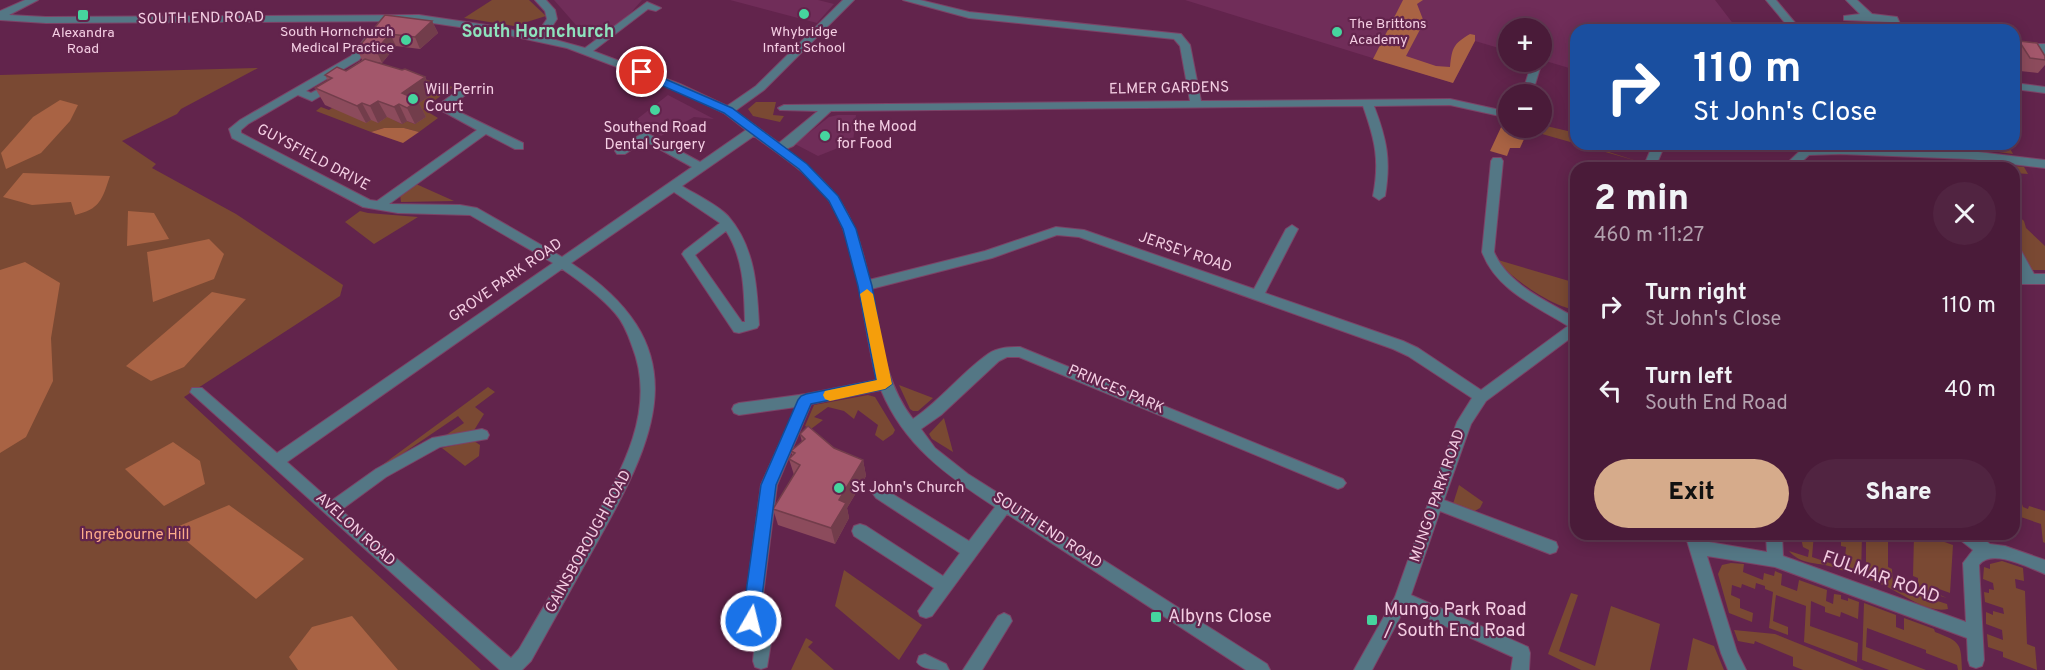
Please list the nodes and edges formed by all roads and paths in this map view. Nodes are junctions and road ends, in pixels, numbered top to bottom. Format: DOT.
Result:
graph roads {
  1 [pos="33,0"];
  2 [pos="540,0"];
  3 [pos="849,0"];
  4 [pos="908,0"];
  5 [pos="1771,0"];
  6 [pos="1851,0"];
  7 [pos="656,8"];
  8 [pos="0,16"];
  9 [pos="388,16"];
  10 [pos="1869,17"];
  11 [pos="1848,18"];
  12 [pos="1791,24"];
  13 [pos="1895,24"];
  14 [pos="539,38"];
  15 [pos="2045,47"];
  16 [pos="587,51"];
  17 [pos="2045,60"];
  18 [pos="347,76"];
  19 [pos="2020,87"];
  20 [pos="467,89"];
  21 [pos="2045,90"];
  22 [pos="298,91"];
  23 [pos="1368,103"];
  24 [pos="1196,104"];
  25 [pos="784,108"];
  26 [pos="828,108"];
  27 [pos="728,111"];
  28 [pos="1498,113"];
  29 [pos="484,130"];
  30 [pos="754,130"];
  31 [pos="519,146"];
  32 [pos="779,148"];
  33 [pos="1840,150"];
  34 [pos="1944,150"];
  35 [pos="621,151"];
  36 [pos="1497,161"];
  37 [pos="1795,162"];
  38 [pos="2045,164"];
  39 [pos="699,166"];
  40 [pos="672,185"];
  41 [pos="1379,196"];
  42 [pos="378,207"];
  43 [pos="727,224"];
  44 [pos="1292,229"];
  45 [pos="2020,256"];
  46 [pos="561,262"];
  47 [pos="2020,279"];
  48 [pos="2038,280"];
  49 [pos="865,286"];
  50 [pos="1257,295"];
  51 [pos="1570,321"];
  52 [pos="1570,330"];
  53 [pos="885,384"];
  54 [pos="197,392"];
  55 [pos="1481,397"];
  56 [pos="806,400"];
  57 [pos="739,410"];
  58 [pos="910,429"];
  59 [pos="482,435"];
  60 [pos="277,460"];
  61 [pos="1338,483"];
  62 [pos="881,494"];
  63 [pos="1436,503"];
  64 [pos="1006,504"];
  65 [pos="331,509"];
  66 [pos="860,531"];
  67 [pos="1695,540"];
  68 [pos="1774,540"];
  69 [pos="1972,540"];
  70 [pos="1551,547"];
  71 [pos="971,551"];
  72 [pos="1986,551"];
  73 [pos="1775,560"];
  74 [pos="2045,567"];
  75 [pos="945,586"];
  76 [pos="1402,599"];
  77 [pos="926,611"];
  78 [pos="1004,621"];
  79 [pos="1974,633"];
  80 [pos="1976,660"];
  81 [pos="761,661"];
  82 [pos="511,670"];
  83 [pos="972,670"];
  84 [pos="1261,670"];
  85 [pos="1363,670"];
  86 [pos="1520,670"];
  87 [pos="1737,670"];
  1 -- 8 [label="street"];
  2 -- 14 [label="street"];
  3 -- 27 [label="street"];
  4 -- 24 [label="street"];
  5 -- 12 [label="street"];
  6 -- 10 [label="street"];
  7 -- 16 [label="street"];
  8 -- 9 [label="street, SOUTH END ROAD"];
  9 -- 14 [label="street, SOUTH END ROAD"];
  9 -- 22 [label="street, GUYSFIELD DRIVE"];
  10 -- 11 [label="street"];
  10 -- 13 [label="street"];
  14 -- 16 [label="street, SOUTH END ROAD"];
  15 -- 17 [label="street"];
  16 -- 27 [label="street, SOUTH END ROAD"];
  18 -- 22 [label="street"];
  19 -- 21 [label="street"];
  20 -- 29 [label="street"];
  22 -- 42 [label="street, GUYSFIELD DRIVE"];
  23 -- 24 [label="street, ELMER GARDENS"];
  23 -- 28 [label="street, ELMER GARDENS"];
  23 -- 41 [label="street"];
  24 -- 26 [label="street, ELMER GARDENS"];
  25 -- 26 [label="street, ELMER GARDENS"];
  26 -- 32 [label="street"];
  27 -- 30 [label="street, SOUTH END ROAD"];
  29 -- 31 [label="street"];
  29 -- 42 [label="street"];
  30 -- 32 [label="street, SOUTH END ROAD"];
  30 -- 39 [label="street, GROVE PARK ROAD"];
  32 -- 49 [label="street, SOUTH END ROAD"];
  33 -- 37 [label="street"];
  34 -- 38 [label="street"];
  35 -- 39 [label="street"];
  36 -- 51 [label="street"];
  39 -- 40 [label="street, GROVE PARK ROAD"];
  40 -- 43 [label="street"];
  40 -- 46 [label="street, GROVE PARK ROAD"];
  42 -- 46 [label="street, GUYSFIELD DRIVE"];
  43 -- 43 [label="street"];
  44 -- 50 [label="street"];
  45 -- 48 [label="street"];
  46 -- 60 [label="street, GROVE PARK ROAD"];
  46 -- 82 [label="street, GAINSBOROUGH ROAD"];
  47 -- 48 [label="street"];
  49 -- 50 [label="street, JERSEY ROAD"];
  49 -- 53 [label="street, SOUTH END ROAD"];
  50 -- 55 [label="street, JERSEY ROAD"];
  52 -- 55 [label="street, MUNGO PARK ROAD"];
  53 -- 56 [label="street"];
  53 -- 58 [label="street, SOUTH END ROAD"];
  54 -- 60 [label="street, AVELON ROAD"];
  55 -- 63 [label="street, MUNGO PARK ROAD"];
  56 -- 57 [label="street"];
  56 -- 81 [label="street"];
  58 -- 61 [label="street, PRINCES PARK"];
  58 -- 64 [label="street, SOUTH END ROAD"];
  59 -- 65 [label="street"];
  60 -- 65 [label="street, AVELON ROAD"];
  62 -- 71 [label="street"];
  63 -- 70 [label="street"];
  63 -- 76 [label="street, MUNGO PARK ROAD"];
  64 -- 71 [label="street"];
  64 -- 84 [label="street, SOUTH END ROAD"];
  65 -- 82 [label="street, AVELON ROAD"];
  66 -- 75 [label="street"];
  67 -- 73 [label="street, FULMAR ROAD"];
  67 -- 87 [label="street"];
  68 -- 73 [label="street"];
  69 -- 72 [label="street"];
  71 -- 75 [label="street"];
  72 -- 74 [label="street"];
  72 -- 79 [label="street"];
  73 -- 79 [label="street, FULMAR ROAD"];
  75 -- 77 [label="street"];
  76 -- 85 [label="street, MUNGO PARK ROAD"];
  76 -- 86 [label="street"];
  78 -- 83 [label="street"];
  79 -- 80 [label="street"];
}
